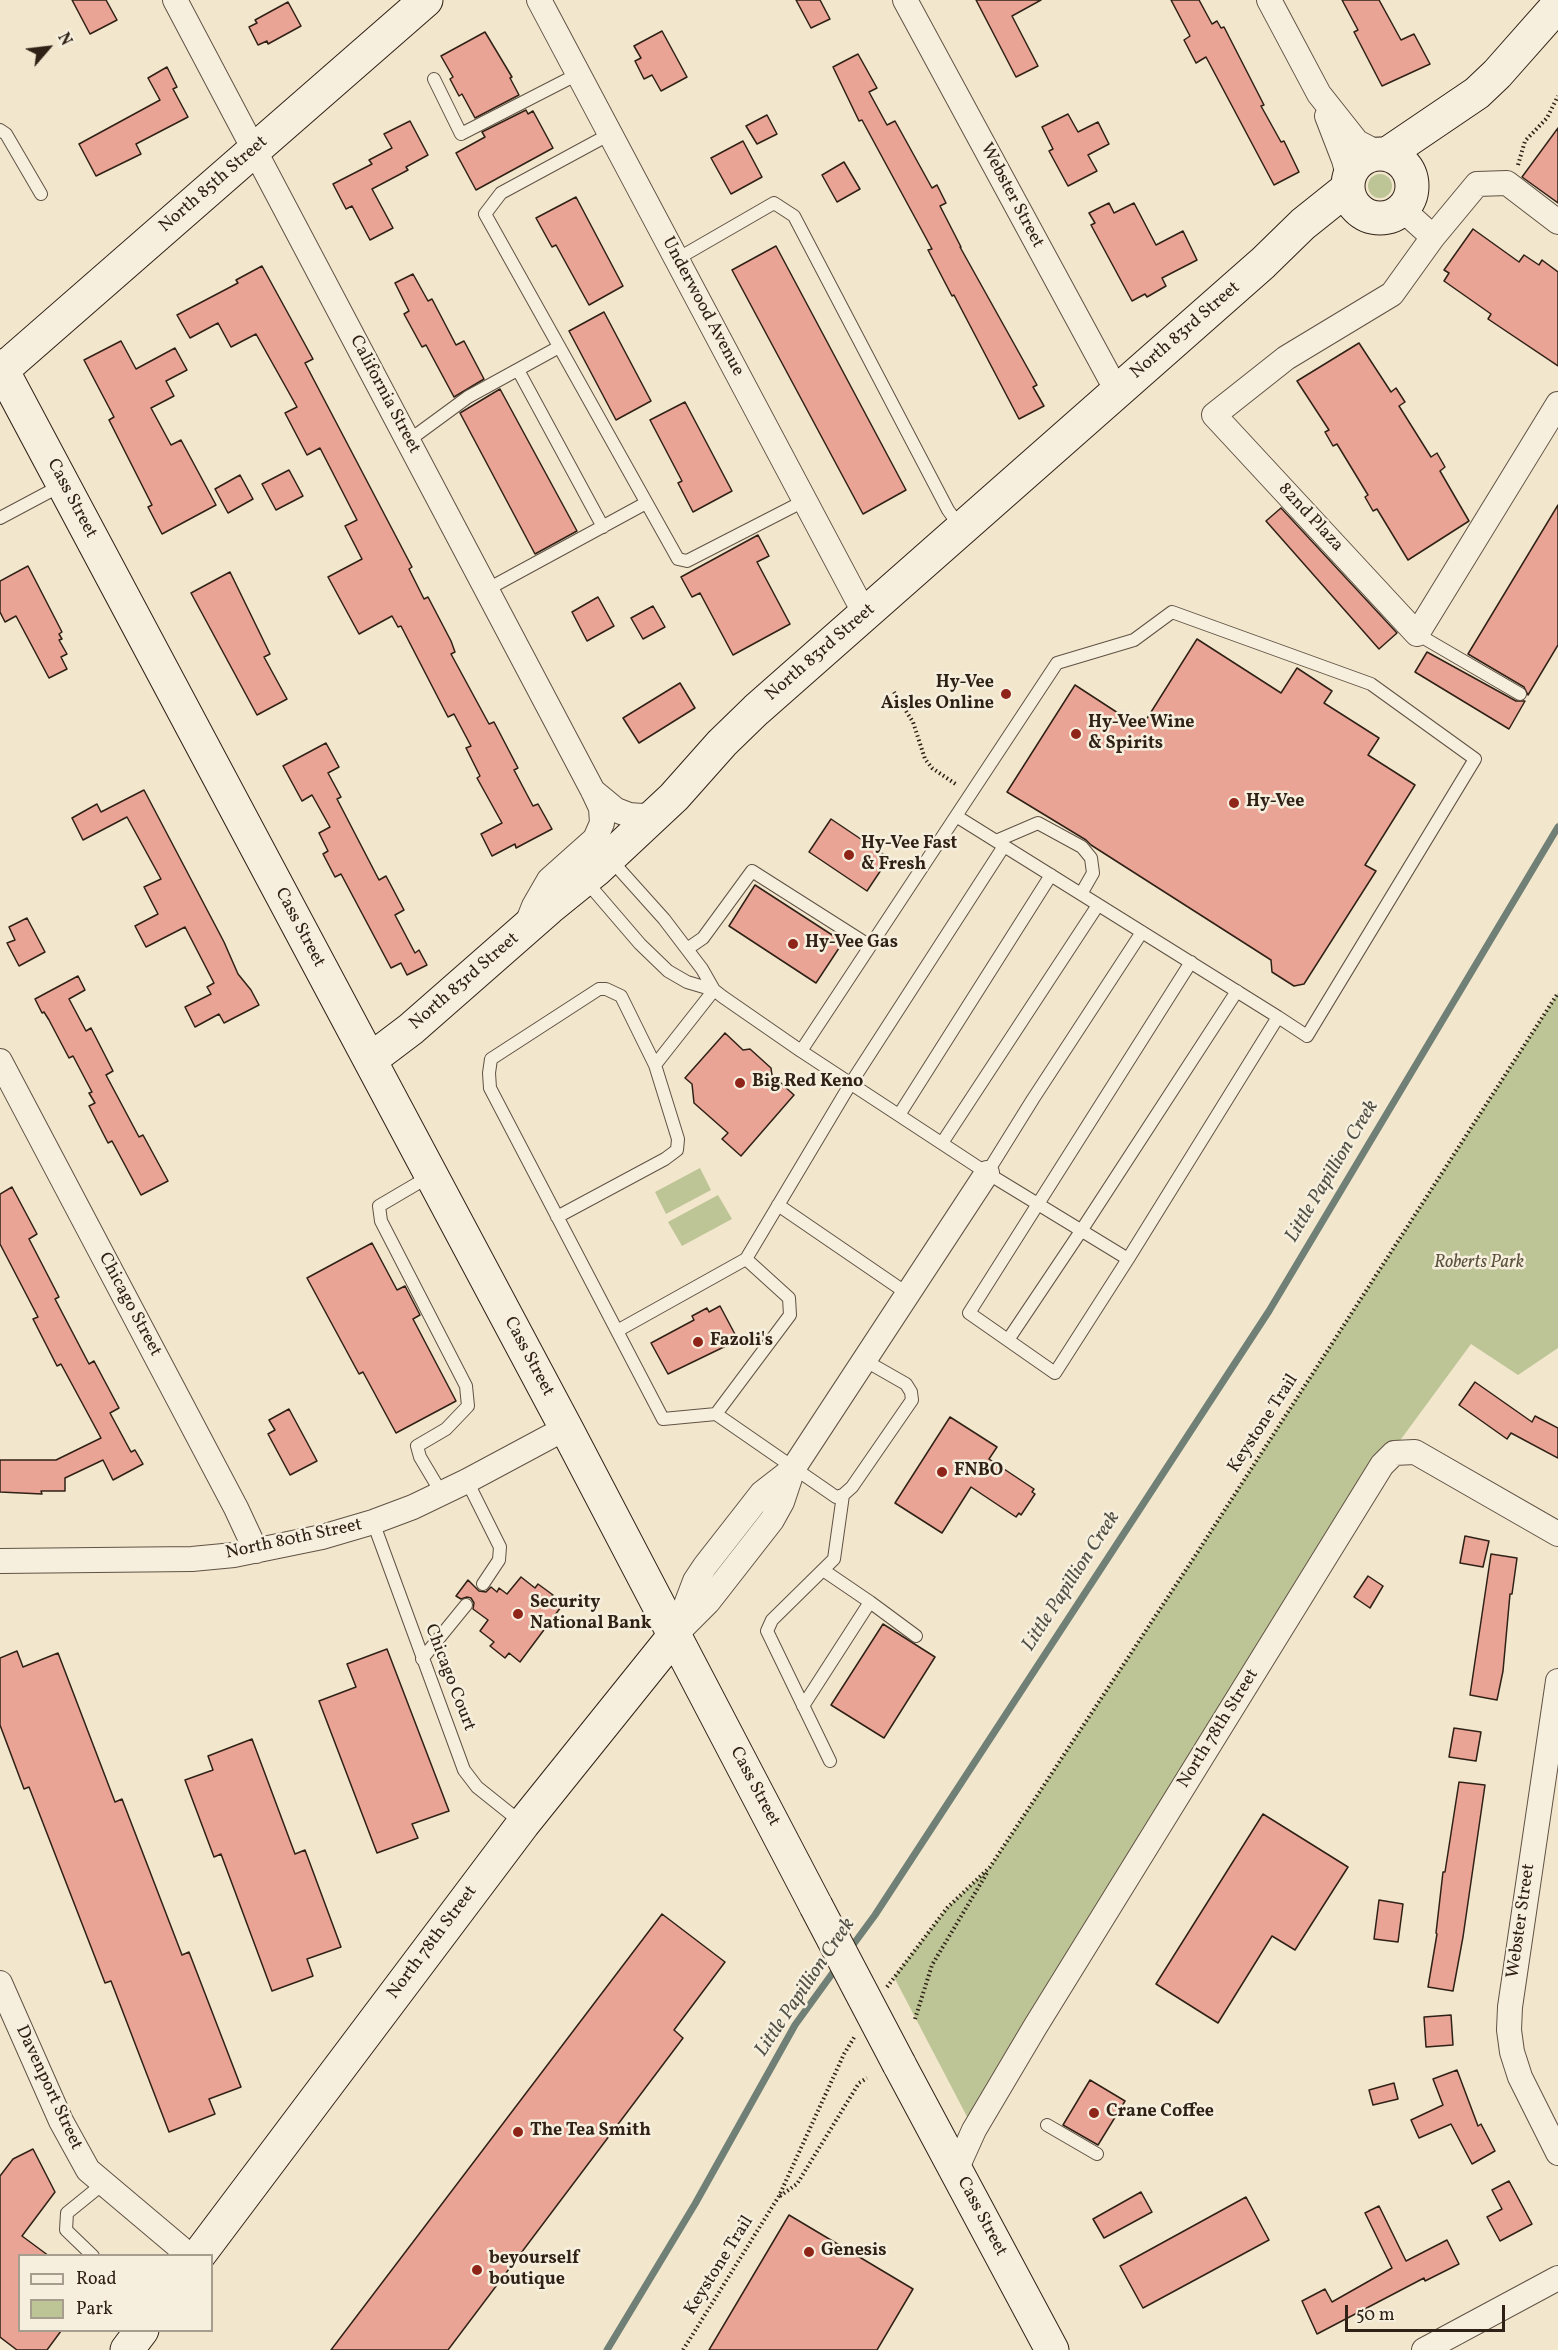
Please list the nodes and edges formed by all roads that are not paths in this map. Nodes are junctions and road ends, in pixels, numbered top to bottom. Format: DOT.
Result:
graph roads {
  1 [pos="175,0"];
  2 [pos="426,0"];
  3 [pos="539,0"];
  4 [pos="905,0"];
  5 [pos="1269,0"];
  6 [pos="1558,5"];
  7 [pos="578,74"];
  8 [pos="434,79"];
  9 [pos="1477,93"];
  10 [pos="1320,94"];
  11 [pos="0,130"];
  12 [pos="610,134"];
  13 [pos="255,151"];
  14 [pos="1383,154"];
  15 [pos="1348,184"];
  16 [pos="41,194"];
  17 [pos="1408,197"];
  18 [pos="1366,215"];
  19 [pos="1558,222"];
  20 [pos="1433,237"];
  21 [pos="1278,250"];
  22 [pos="677,259"];
  23 [pos="560,347"];
  24 [pos="1,369"];
  25 [pos="518,370"];
  26 [pos="1117,391"];
  27 [pos="1555,418"];
  28 [pos="408,441"];
  29 [pos="63,484"];
  30 [pos="804,501"];
  31 [pos="646,503"];
  32 [pos="0,518"];
  33 [pos="603,527"];
  34 [pos="962,529"];
  35 [pos="486,590"];
  36 [pos="865,614"];
  37 [pos="1417,634"];
  38 [pos="1520,694"];
  39 [pos="593,791"];
  40 [pos="657,813"];
  41 [pos="956,816"];
  42 [pos="1000,844"];
  43 [pos="609,858"];
  44 [pos="1051,875"];
  45 [pos="584,879"];
  46 [pos="1081,894"];
  47 [pos="1098,905"];
  48 [pos="526,928"];
  49 [pos="1142,932"];
  50 [pos="870,946"];
  51 [pos="687,949"];
  52 [pos="1191,962"];
  53 [pos="714,990"];
  54 [pos="1237,991"];
  55 [pos="1278,1017"];
  56 [pos="801,1050"];
  57 [pos="370,1060"];
  58 [pos="0,1061"];
  59 [pos="655,1065"];
  60 [pos="851,1083"];
  61 [pos="899,1115"];
  62 [pos="942,1143"];
  63 [pos="987,1173"];
  64 [pos="431,1176"];
  65 [pos="1037,1204"];
  66 [pos="778,1205"];
  67 [pos="557,1217"];
  68 [pos="1081,1231"];
  69 [pos="746,1259"];
  70 [pos="1128,1259"];
  71 [pos="908,1294"];
  72 [pos="617,1331"];
  73 [pos="1008,1340"];
  74 [pos="864,1360"];
  75 [pos="716,1414"];
  76 [pos="566,1428"];
  77 [pos="793,1469"];
  78 [pos="467,1481"];
  79 [pos="442,1494"];
  80 [pos="843,1495"];
  81 [pos="373,1522"];
  82 [pos="1558,1534"];
  83 [pos="256,1551"];
  84 [pos="0,1562"];
  85 [pos="823,1570"];
  86 [pos="483,1584"];
  87 [pos="870,1602"];
  88 [pos="466,1605"];
  89 [pos="674,1636"];
  90 [pos="916,1636"];
  91 [pos="422,1659"];
  92 [pos="1558,1680"];
  93 [pos="803,1706"];
  94 [pos="830,1761"];
  95 [pos="523,1824"];
  96 [pos="0,1983"];
  97 [pos="1047,2125"];
  98 [pos="1558,2153"];
  99 [pos="1097,2154"];
  100 [pos="956,2170"];
  101 [pos="104,2183"];
  102 [pos="91,2254"];
  103 [pos="188,2254"];
  104 [pos="200,2254"];
  105 [pos="1558,2278"];
  106 [pos="141,2332"];
  107 [pos="127,2350"];
  108 [pos="1052,2350"];
  109 [pos="1424,2350"];
  1 -- 13 [label="street, California Street"];
  2 -- 13 [label="main road, North 85th Street"];
  3 -- 7 [label="street, Underwood Avenue"];
  4 -- 26 [label="street, Webster Street"];
  5 -- 10 [label="street"];
  6 -- 9 [label="main road"];
  7 -- 8 [label="lane"];
  7 -- 12 [label="street, Underwood Avenue"];
  9 -- 14 [label="main road"];
  9 -- 17 [label="main road"];
  10 -- 14 [label="street"];
  10 -- 15 [label="street"];
  11 -- 16 [label="lane"];
  12 -- 22 [label="street, Underwood Avenue"];
  12 -- 23 [label="lane"];
  13 -- 24 [label="main road, North 85th Street"];
  13 -- 28 [label="street, California Street"];
  14 -- 15 [label="main road"];
  14 -- 17 [label="main road"];
  15 -- 18 [label="main road"];
  15 -- 21 [label="main road, North 83rd Street"];
  17 -- 18 [label="main road"];
  17 -- 20 [label="street"];
  18 -- 21 [label="main road, North 83rd Street"];
  19 -- 20 [label="street, 82nd Plaza"];
  20 -- 37 [label="street, 82nd Plaza"];
  21 -- 26 [label="main road, North 83rd Street"];
  22 -- 30 [label="street, Underwood Avenue"];
  22 -- 34 [label="lane"];
  23 -- 25 [label="lane"];
  23 -- 31 [label="lane"];
  24 -- 29 [label="main road, Cass Street"];
  25 -- 28 [label="lane"];
  25 -- 33 [label="lane"];
  26 -- 34 [label="main road, North 83rd Street"];
  27 -- 37 [label="street"];
  28 -- 35 [label="street, California Street"];
  29 -- 32 [label="lane"];
  29 -- 57 [label="main road, Cass Street"];
  30 -- 31 [label="lane"];
  30 -- 36 [label="street, Underwood Avenue"];
  31 -- 33 [label="lane"];
  33 -- 35 [label="lane"];
  34 -- 36 [label="main road, North 83rd Street"];
  35 -- 39 [label="street, California Street"];
  36 -- 40 [label="main road, North 83rd Street"];
  37 -- 38 [label="lane"];
  39 -- 40 [label="street, California Street"];
  39 -- 48 [label="street, California Street"];
  40 -- 43 [label="main road, North 83rd Street"];
  41 -- 42 [label="lane"];
  41 -- 50 [label="lane"];
  41 -- 55 [label="lane"];
  42 -- 44 [label="lane"];
  42 -- 46 [label="lane"];
  42 -- 60 [label="lane"];
  43 -- 45 [label="main road, North 83rd Street"];
  43 -- 51 [label="lane"];
  44 -- 46 [label="lane"];
  44 -- 61 [label="lane"];
  45 -- 48 [label="main road, North 83rd Street"];
  45 -- 53 [label="lane"];
  46 -- 47 [label="lane"];
  47 -- 49 [label="lane"];
  47 -- 62 [label="lane"];
  48 -- 57 [label="main road, North 83rd Street"];
  49 -- 52 [label="lane"];
  49 -- 63 [label="lane"];
  50 -- 51 [label="lane"];
  50 -- 56 [label="lane"];
  51 -- 53 [label="lane"];
  52 -- 54 [label="lane"];
  52 -- 65 [label="lane"];
  53 -- 56 [label="lane"];
  53 -- 59 [label="lane"];
  54 -- 55 [label="lane"];
  54 -- 68 [label="lane"];
  55 -- 70 [label="lane"];
  56 -- 60 [label="lane"];
  57 -- 64 [label="main road, Cass Street"];
  58 -- 83 [label="street, Chicago Street"];
  59 -- 67 [label="lane"];
  59 -- 67 [label="lane"];
  60 -- 61 [label="lane"];
  60 -- 66 [label="lane"];
  61 -- 62 [label="lane"];
  62 -- 63 [label="lane"];
  63 -- 65 [label="lane"];
  63 -- 71 [label="street"];
  64 -- 76 [label="main road, Cass Street"];
  64 -- 79 [label="lane"];
  65 -- 68 [label="lane"];
  65 -- 73 [label="lane"];
  66 -- 69 [label="lane"];
  66 -- 71 [label="lane"];
  67 -- 72 [label="lane"];
  68 -- 70 [label="lane"];
  68 -- 73 [label="lane"];
  69 -- 72 [label="lane"];
  69 -- 75 [label="lane"];
  70 -- 73 [label="lane"];
  71 -- 74 [label="street"];
  72 -- 75 [label="lane"];
  74 -- 77 [label="street"];
  74 -- 80 [label="lane"];
  75 -- 77 [label="lane"];
  76 -- 78 [label="street, North 80th Street"];
  76 -- 89 [label="main road, Cass Street"];
  77 -- 80 [label="lane"];
  77 -- 89 [label="street"];
  78 -- 79 [label="street, North 80th Street"];
  78 -- 86 [label="lane"];
  79 -- 81 [label="street, North 80th Street"];
  80 -- 85 [label="lane"];
  81 -- 83 [label="street, North 80th Street"];
  81 -- 91 [label="lane, Chicago Court"];
  82 -- 100 [label="street, North 78th Street"];
  83 -- 84 [label="street, North 80th Street"];
  85 -- 87 [label="lane"];
  85 -- 93 [label="lane"];
  87 -- 90 [label="lane"];
  87 -- 93 [label="lane"];
  88 -- 91 [label="lane"];
  89 -- 95 [label="main road, North 78th Street"];
  89 -- 100 [label="main road, Cass Street, bridge"];
  91 -- 95 [label="lane, Chicago Court"];
  92 -- 98 [label="street, Webster Street"];
  93 -- 94 [label="lane"];
  95 -- 104 [label="main road, North 78th Street"];
  96 -- 101 [label="street, Davenport Street"];
  97 -- 99 [label="lane"];
  100 -- 108 [label="main road, Cass Street"];
  101 -- 102 [label="lane"];
  101 -- 103 [label="street, Davenport Street"];
  105 -- 109 [label="street"];
  106 -- 107 [label="main road"];
}
